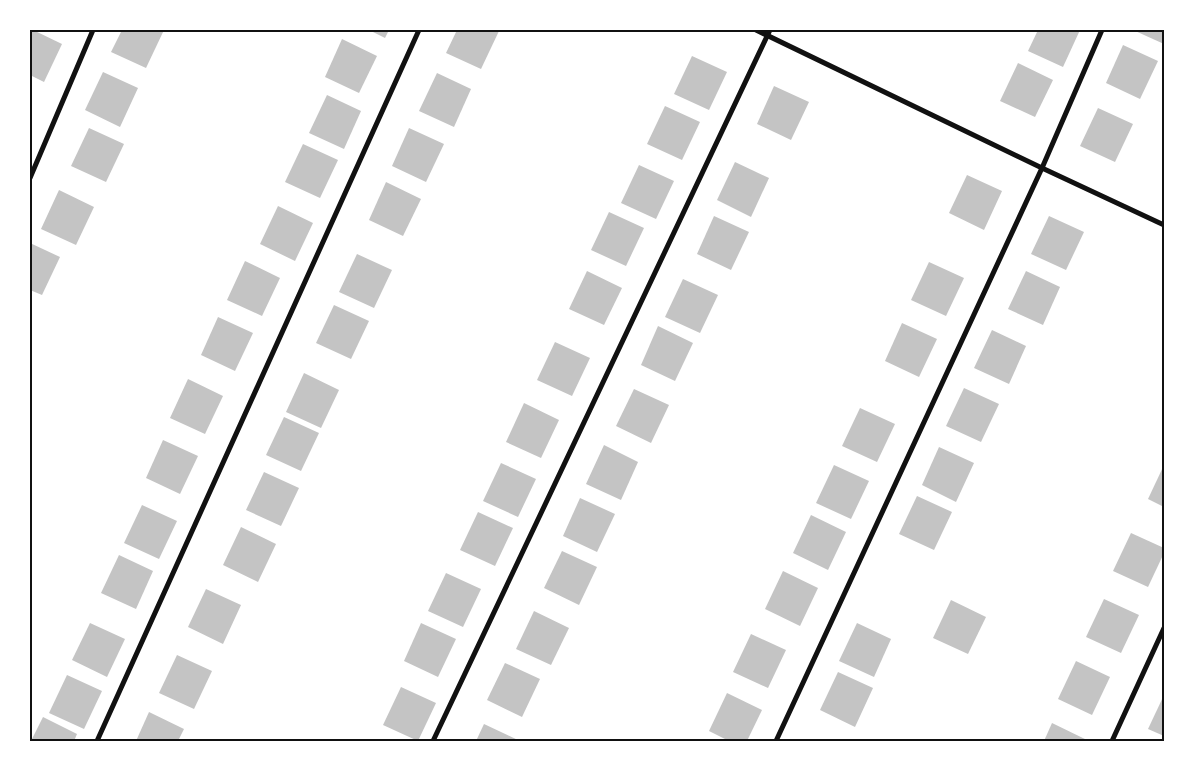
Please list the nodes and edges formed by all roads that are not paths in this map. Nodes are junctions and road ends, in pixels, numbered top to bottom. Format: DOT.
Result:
graph roads {
  1 [pos="93,30"];
  2 [pos="419,30"];
  3 [pos="756,30"];
  4 [pos="1102,30"];
  5 [pos="768,33"];
  6 [pos="1042,168"];
  7 [pos="30,178"];
  8 [pos="1164,225"];
  9 [pos="1164,628"];
  10 [pos="97,741"];
  11 [pos="433,741"];
  12 [pos="776,741"];
  13 [pos="1112,741"];
  1 -- 7 [label="street"];
  2 -- 10 [label="street"];
  3 -- 5 [label="street"];
  4 -- 6 [label="street"];
  5 -- 6 [label="street"];
  5 -- 11 [label="street"];
  6 -- 8 [label="street"];
  6 -- 12 [label="street"];
  9 -- 13 [label="street"];
}
